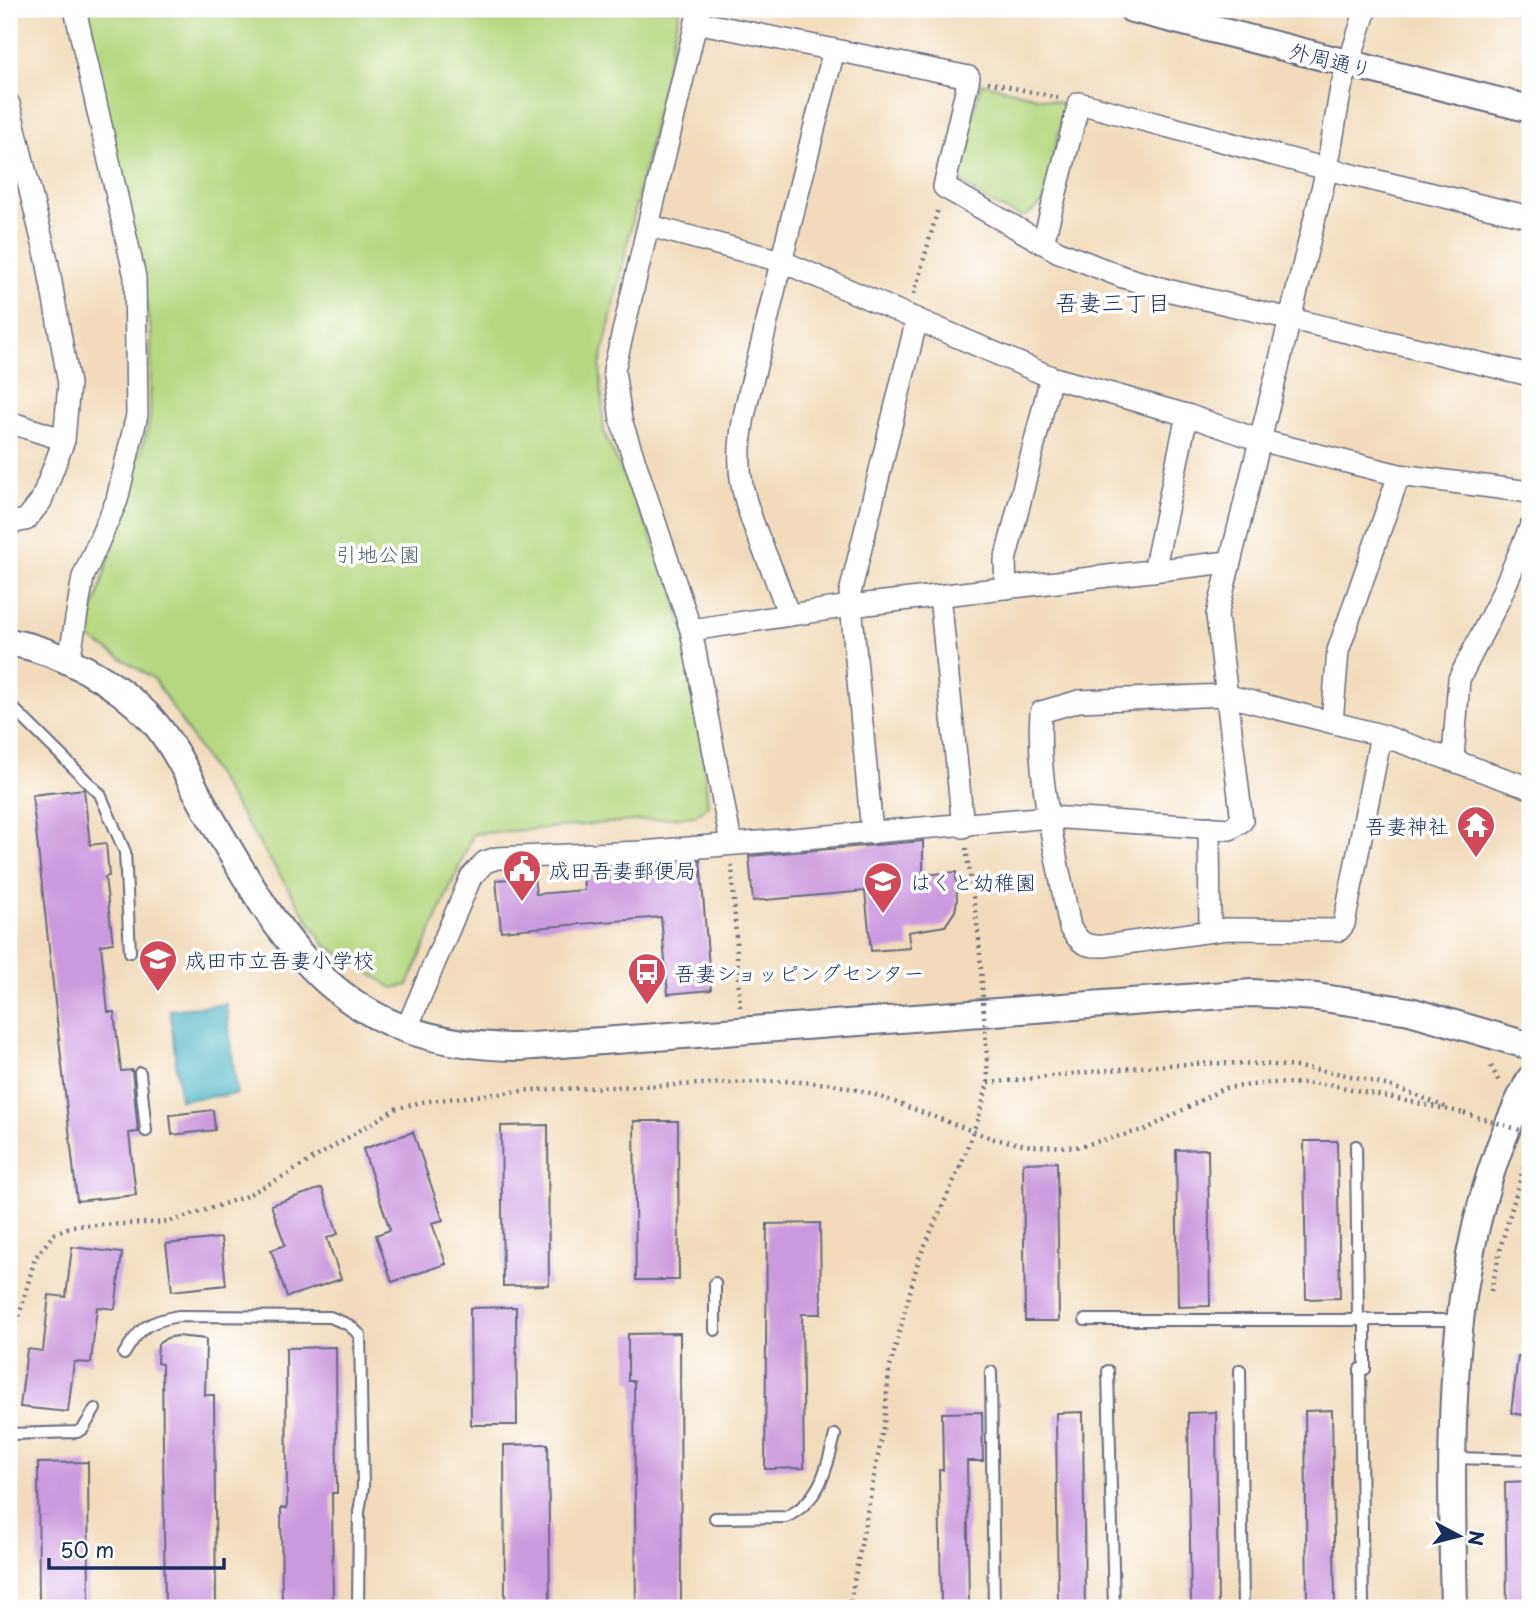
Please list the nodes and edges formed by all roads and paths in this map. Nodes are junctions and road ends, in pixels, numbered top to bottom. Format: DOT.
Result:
graph roads {
  1 [pos="75,9"];
  2 [pos="1132,9"];
  3 [pos="1366,9"];
  4 [pos="698,15"];
  5 [pos="834,50"];
  6 [pos="1350,63"];
  7 [pos="969,77"];
  8 [pos="1079,103"];
  9 [pos="9,104"];
  10 [pos="1530,108"];
  11 [pos="1327,169"];
  12 [pos="944,187"];
  13 [pos="1530,216"];
  14 [pos="650,226"];
  15 [pos="1043,243"];
  16 [pos="781,261"];
  17 [pos="912,318"];
  18 [pos="1289,318"];
  19 [pos="1530,375"];
  20 [pos="1051,377"];
  21 [pos="1187,415"];
  22 [pos="9,422"];
  23 [pos="64,440"];
  24 [pos="1259,440"];
  25 [pos="1399,475"];
  26 [pos="1530,492"];
  27 [pos="9,523"];
  28 [pos="1530,527"];
  29 [pos="1228,562"];
  30 [pos="1154,571"];
  31 [pos="1006,588"];
  32 [pos="940,596"];
  33 [pos="850,606"];
  34 [pos="788,615"];
  35 [pos="691,630"];
  36 [pos="9,642"];
  37 [pos="69,661"];
  38 [pos="1225,695"];
  39 [pos="9,704"];
  40 [pos="1332,722"];
  41 [pos="1381,735"];
  42 [pos="1453,758"];
  43 [pos="1530,788"];
  44 [pos="1050,817"];
  45 [pos="963,827"];
  46 [pos="1209,827"];
  47 [pos="872,833"];
  48 [pos="731,843"];
  49 [pos="1210,932"];
  50 [pos="130,952"];
  51 [pos="740,1013"];
  52 [pos="406,1030"];
  53 [pos="1530,1046"];
  54 [pos="140,1073"];
  55 [pos="1530,1079"];
  56 [pos="988,1083"];
  57 [pos="1454,1112"];
  58 [pos="145,1131"];
  59 [pos="1530,1133"];
  60 [pos="1356,1146"];
  61 [pos="1530,1146"];
  62 [pos="715,1283"];
  63 [pos="1489,1304"];
  64 [pos="1085,1320"];
  65 [pos="1362,1320"];
  66 [pos="1461,1320"];
  67 [pos="715,1330"];
  68 [pos="9,1334"];
  69 [pos="124,1354"];
  70 [pos="1240,1370"];
  71 [pos="1108,1371"];
  72 [pos="991,1372"];
  73 [pos="94,1409"];
  74 [pos="9,1433"];
  75 [pos="835,1436"];
  76 [pos="1450,1458"];
  77 [pos="1530,1460"];
  78 [pos="715,1518"];
  79 [pos="358,1608"];
  80 [pos="849,1608"];
  81 [pos="993,1608"];
  82 [pos="1114,1608"];
  83 [pos="1243,1608"];
  84 [pos="1363,1608"];
  85 [pos="1454,1608"];
  1 -- 37 [label="street"];
  2 -- 6 [label="street, 外周通り"];
  3 -- 6 [label="street"];
  4 -- 5 [label="street"];
  4 -- 14 [label="street"];
  5 -- 7 [label="street"];
  5 -- 16 [label="street"];
  6 -- 10 [label="street, 外周通り"];
  6 -- 11 [label="street"];
  7 -- 8 [label="path"];
  7 -- 12 [label="street"];
  8 -- 11 [label="street"];
  8 -- 15 [label="street"];
  9 -- 23 [label="street"];
  11 -- 13 [label="street"];
  11 -- 18 [label="street"];
  12 -- 15 [label="street"];
  12 -- 17 [label="path"];
  14 -- 16 [label="street"];
  14 -- 35 [label="street"];
  15 -- 18 [label="street"];
  16 -- 17 [label="street"];
  16 -- 34 [label="street"];
  17 -- 20 [label="street"];
  17 -- 33 [label="street"];
  18 -- 19 [label="street"];
  18 -- 24 [label="street"];
  20 -- 21 [label="street"];
  20 -- 31 [label="street"];
  21 -- 24 [label="street"];
  21 -- 30 [label="street"];
  22 -- 23 [label="street"];
  23 -- 27 [label="street"];
  24 -- 25 [label="street"];
  24 -- 29 [label="street"];
  25 -- 26 [label="street"];
  25 -- 40 [label="street"];
  28 -- 42 [label="street"];
  29 -- 30 [label="street"];
  29 -- 38 [label="street"];
  30 -- 31 [label="street"];
  31 -- 32 [label="street"];
  32 -- 33 [label="street"];
  32 -- 45 [label="street"];
  33 -- 34 [label="street"];
  33 -- 47 [label="street"];
  34 -- 35 [label="street"];
  35 -- 48 [label="street"];
  36 -- 37 [label="street"];
  37 -- 52 [label="street"];
  38 -- 40 [label="street"];
  38 -- 44 [label="street"];
  38 -- 46 [label="street"];
  39 -- 50 [label="lane"];
  40 -- 41 [label="street"];
  41 -- 42 [label="street"];
  41 -- 49 [label="street"];
  42 -- 43 [label="street"];
  44 -- 45 [label="street"];
  44 -- 46 [label="street"];
  44 -- 49 [label="street"];
  45 -- 47 [label="street"];
  45 -- 56 [label="path, bridge"];
  46 -- 49 [label="street"];
  47 -- 48 [label="street"];
  48 -- 51 [label="path"];
  48 -- 52 [label="street"];
  52 -- 53 [label="street"];
  54 -- 58 [label="lane"];
  55 -- 66 [label="street"];
  56 -- 57 [label="path"];
  56 -- 80 [label="path, bridge"];
  57 -- 59 [label="path, bridge"];
  57 -- 68 [label="path"];
  60 -- 65 [label="lane"];
  61 -- 63 [label="path"];
  62 -- 67 [label="lane"];
  64 -- 65 [label="lane"];
  65 -- 66 [label="lane"];
  65 -- 84 [label="lane"];
  66 -- 76 [label="street"];
  69 -- 79 [label="lane"];
  70 -- 83 [label="lane"];
  71 -- 82 [label="lane"];
  72 -- 81 [label="lane"];
  73 -- 74 [label="lane"];
  75 -- 78 [label="lane"];
  76 -- 77 [label="lane"];
  76 -- 85 [label="street"];
}
